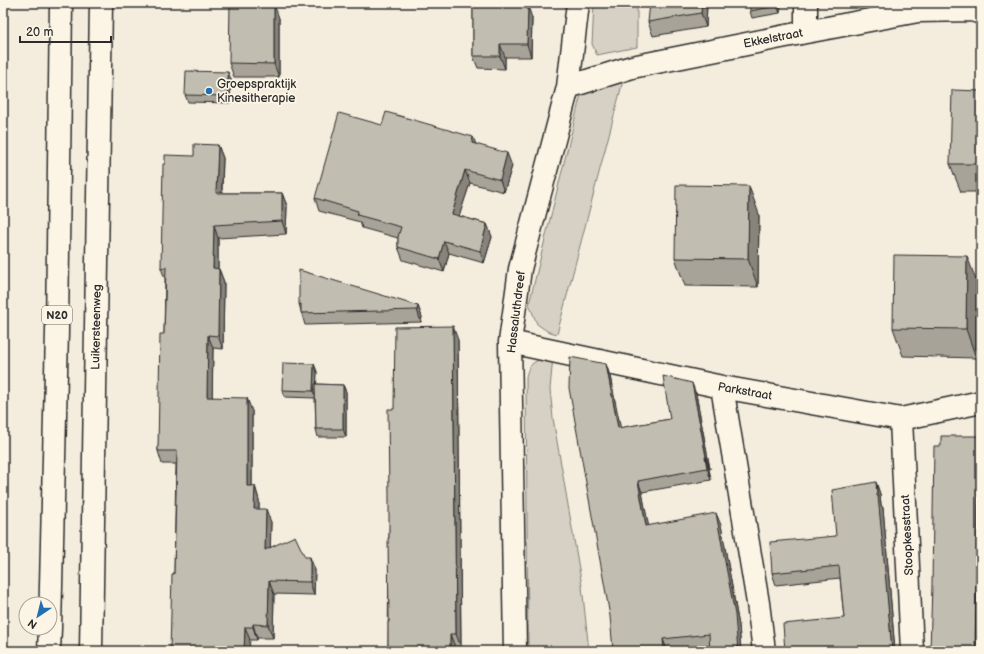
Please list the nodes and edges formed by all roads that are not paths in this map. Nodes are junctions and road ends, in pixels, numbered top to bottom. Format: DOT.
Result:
graph roads {
  1 [pos="61,3"];
  2 [pos="101,3"];
  3 [pos="578,3"];
  4 [pos="806,3"];
  5 [pos="975,9"];
  6 [pos="806,32"];
  7 [pos="568,86"];
  8 [pos="510,342"];
  9 [pos="722,387"];
  10 [pos="981,402"];
  11 [pos="901,419"];
  12 [pos="51,596"];
  13 [pos="50,636"];
  14 [pos="50,651"];
  15 [pos="91,651"];
  16 [pos="515,651"];
  17 [pos="764,651"];
  18 [pos="912,651"];
  1 -- 12 [label="street, N20"];
  2 -- 15 [label="street, Luikersteenweg"];
  3 -- 7 [label="street, Hassaluthdreef"];
  4 -- 6 [label="street"];
  5 -- 6 [label="street, Ekkelstraat"];
  6 -- 7 [label="street, Ekkelstraat"];
  7 -- 8 [label="street, Hassaluthdreef"];
  8 -- 9 [label="street, Parkstraat"];
  8 -- 16 [label="street, Hassaluthdreef"];
  9 -- 11 [label="street, Parkstraat"];
  9 -- 17 [label="street"];
  10 -- 11 [label="street, Parkstraat"];
  11 -- 18 [label="street, Stoopkesstraat"];
  13 -- 14 [label="street, N20"];
}
